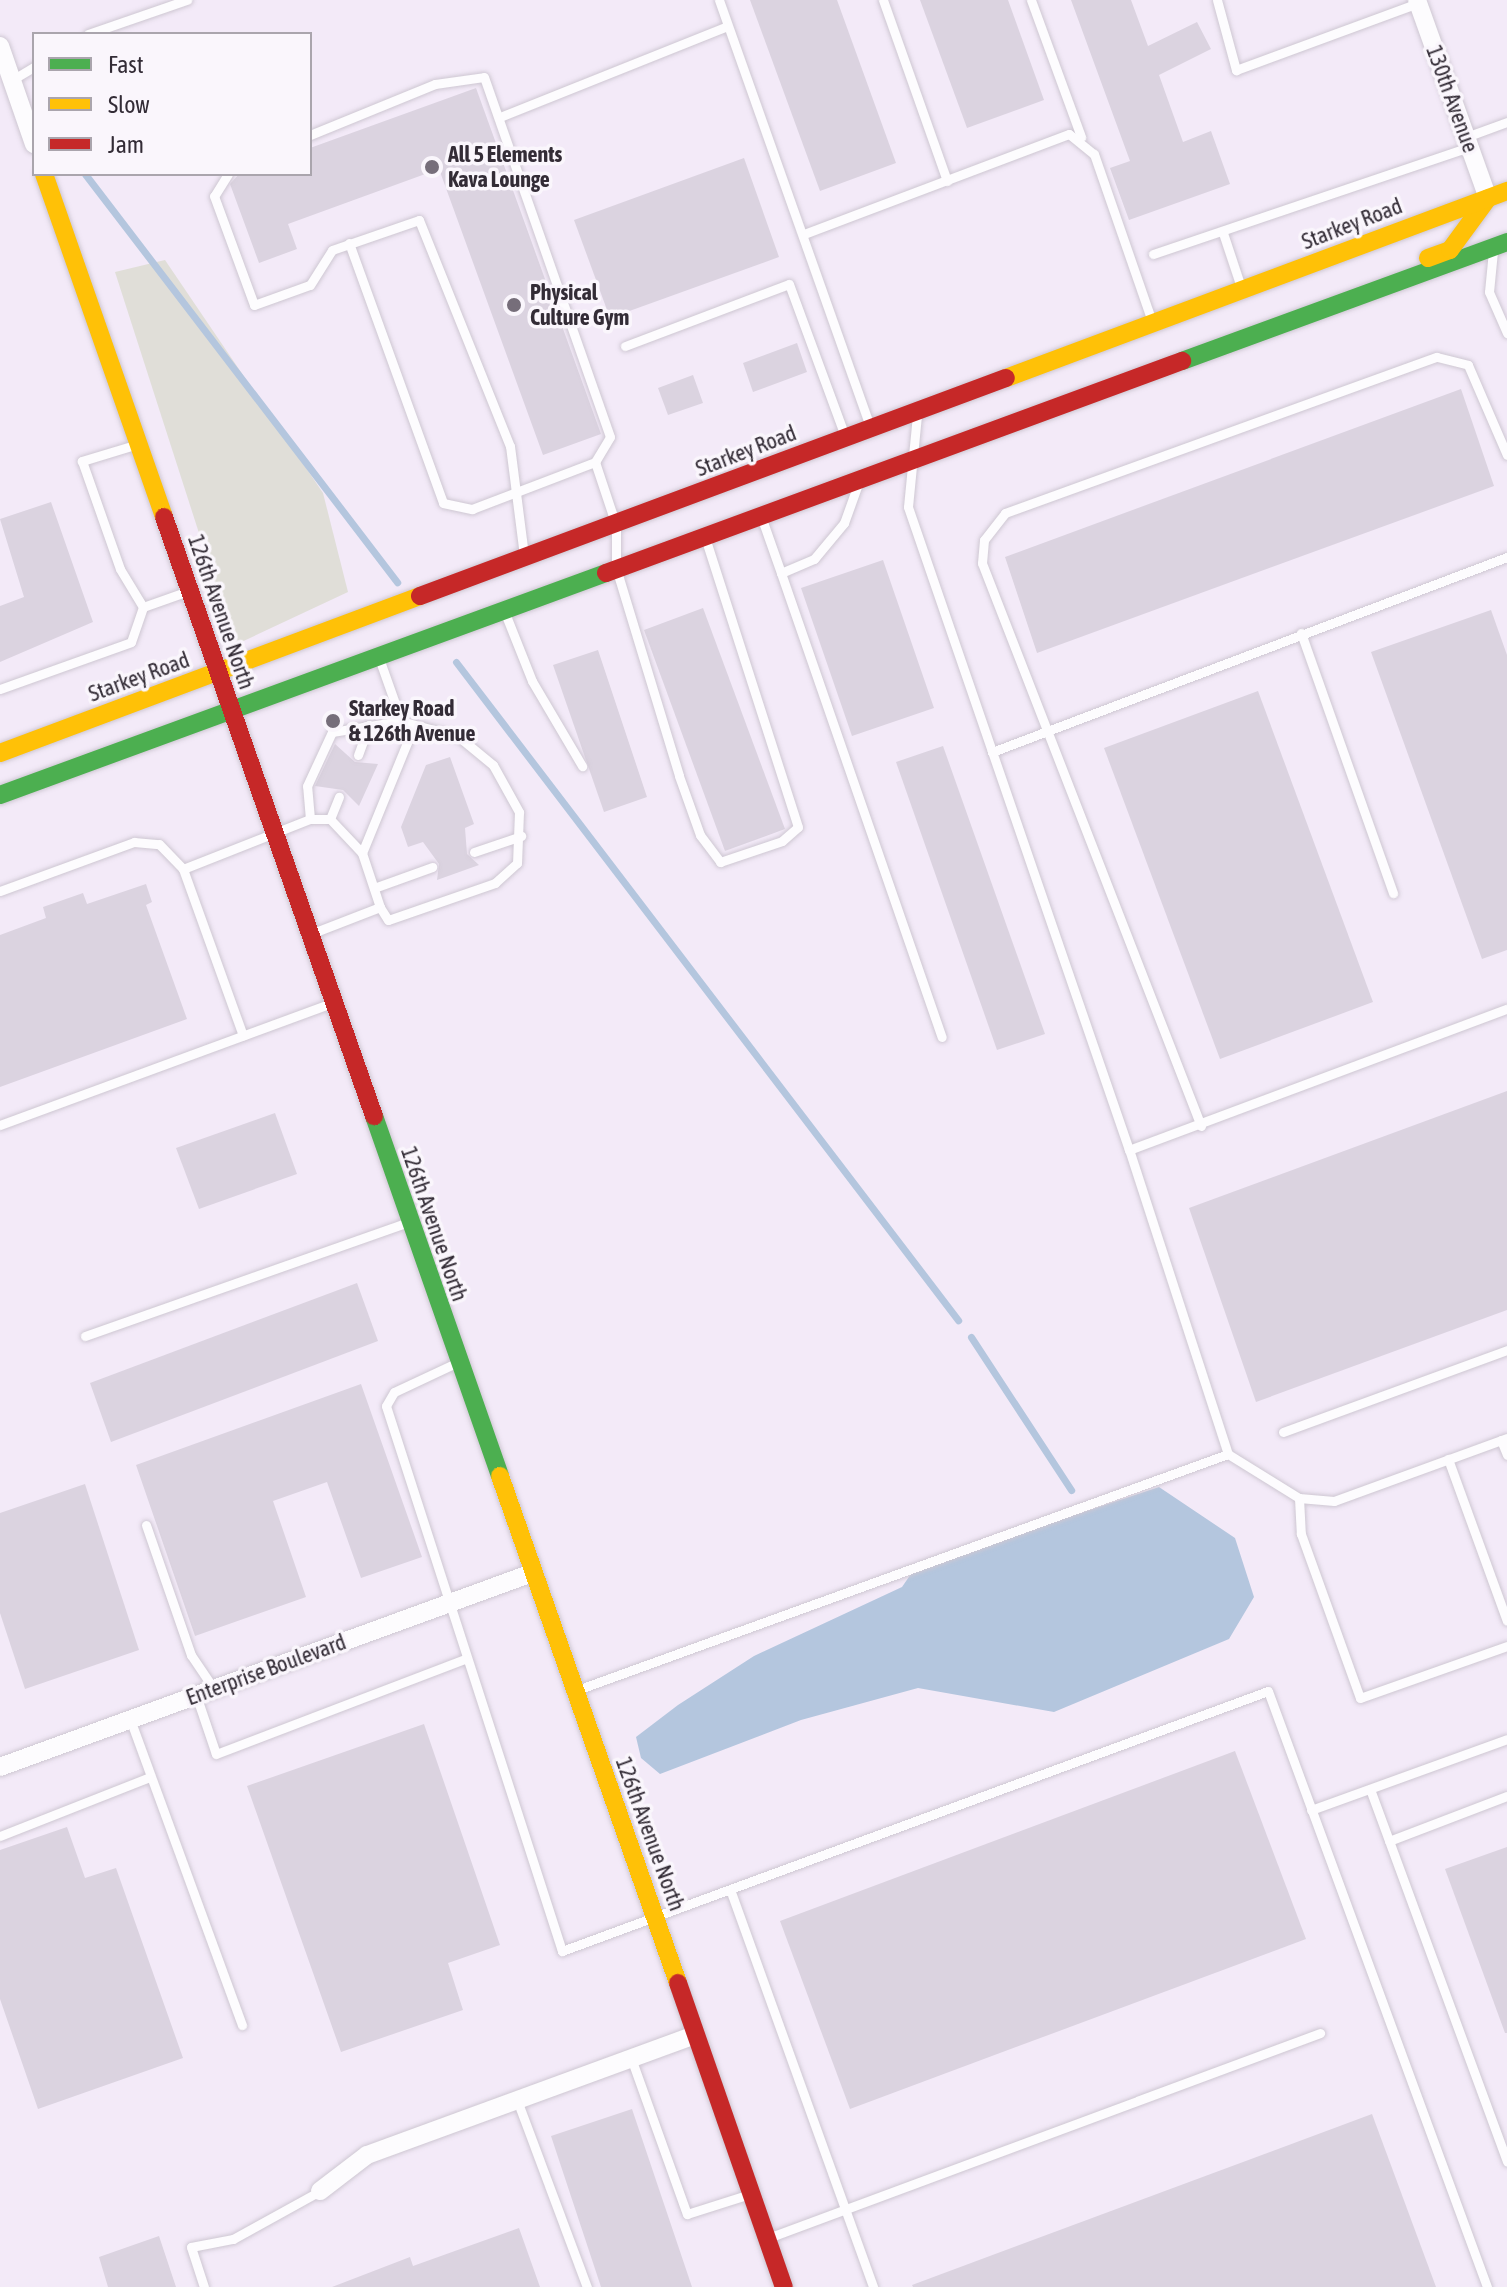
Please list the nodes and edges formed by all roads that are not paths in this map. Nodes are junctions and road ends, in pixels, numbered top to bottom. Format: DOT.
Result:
graph roads {
  1 [pos="187,0"];
  2 [pos="719,0"];
  3 [pos="883,0"];
  4 [pos="1031,0"];
  5 [pos="1217,0"];
  6 [pos="1417,1"];
  7 [pos="728,26"];
  8 [pos="94,32"];
  9 [pos="0,46"];
  10 [pos="32,68"];
  11 [pos="12,80"];
  12 [pos="500,117"];
  13 [pos="1507,122"];
  14 [pos="312,134"];
  15 [pos="1081,137"];
  16 [pos="32,138"];
  17 [pos="1468,142"];
  18 [pos="45,176"];
  19 [pos="227,176"];
  20 [pos="947,181"];
  21 [pos="1507,191"];
  22 [pos="1488,198"];
  23 [pos="1507,208"];
  24 [pos="1223,233"];
  25 [pos="804,234"];
  26 [pos="349,243"];
  27 [pos="1500,245"];
  28 [pos="1153,254"];
  29 [pos="1243,290"];
  30 [pos="1324,310"];
  31 [pos="1153,324"];
  32 [pos="1507,333"];
  33 [pos="625,346"];
  34 [pos="917,413"];
  35 [pos="871,429"];
  36 [pos="846,439"];
  37 [pos="138,444"];
  38 [pos="1507,455"];
  39 [pos="915,461"];
  40 [pos="595,462"];
  41 [pos="859,481"];
  42 [pos="517,489"];
  43 [pos="761,517"];
  44 [pos="616,525"];
  45 [pos="705,537"];
  46 [pos="1507,557"];
  47 [pos="525,559"];
  48 [pos="616,568"];
  49 [pos="781,573"];
  50 [pos="188,591"];
  51 [pos="143,607"];
  52 [pos="504,610"];
  53 [pos="1301,633"];
  54 [pos="378,656"];
  55 [pos="217,674"];
  56 [pos="0,689"];
  57 [pos="230,711"];
  58 [pos="401,721"];
  59 [pos="369,725"];
  60 [pos="1047,728"];
  61 [pos="992,752"];
  62 [pos="0,753"];
  63 [pos="358,755"];
  64 [pos="582,766"];
  65 [pos="0,795"];
  66 [pos="339,797"];
  67 [pos="310,819"];
  68 [pos="330,819"];
  69 [pos="273,835"];
  70 [pos="521,836"];
  71 [pos="474,852"];
  72 [pos="362,853"];
  73 [pos="432,867"];
  74 [pos="183,869"];
  75 [pos="374,888"];
  76 [pos="0,891"];
  77 [pos="1393,893"];
  78 [pos="380,907"];
  79 [pos="308,935"];
  80 [pos="332,1003"];
  81 [pos="1507,1009"];
  82 [pos="243,1036"];
  83 [pos="942,1037"];
  84 [pos="0,1125"];
  85 [pos="1201,1126"];
  86 [pos="1129,1150"];
  87 [pos="408,1222"];
  88 [pos="85,1336"];
  89 [pos="1507,1350"];
  90 [pos="457,1363"];
  91 [pos="1283,1432"];
  92 [pos="1504,1439"];
  93 [pos="1228,1454"];
  94 [pos="1507,1455"];
  95 [pos="1448,1459"];
  96 [pos="1299,1498"];
  97 [pos="146,1525"];
  98 [pos="532,1573"];
  99 [pos="446,1604"];
  100 [pos="1507,1621"];
  101 [pos="1507,1646"];
  102 [pos="465,1659"];
  103 [pos="214,1689"];
  104 [pos="573,1691"];
  105 [pos="196,1695"];
  106 [pos="130,1719"];
  107 [pos="1507,1739"];
  108 [pos="0,1767"];
  109 [pos="150,1777"];
  110 [pos="1370,1789"];
  111 [pos="1507,1796"];
  112 [pos="1311,1810"];
  113 [pos="0,1836"];
  114 [pos="1389,1841"];
  115 [pos="731,1892"];
  116 [pos="655,1921"];
  117 [pos="242,2025"];
  118 [pos="1320,2033"];
  119 [pos="695,2035"];
  120 [pos="631,2058"];
  121 [pos="517,2100"];
  122 [pos="1507,2162"];
  123 [pos="320,2191"];
  124 [pos="751,2194"];
  125 [pos="845,2209"];
  126 [pos="767,2238"];
  127 [pos="204,2287"];
  128 [pos="587,2287"];
  129 [pos="784,2287"];
  130 [pos="873,2287"];
  131 [pos="1487,2287"];
  1 -- 8 [label="lane"];
  2 -- 7 [label="lane"];
  3 -- 20 [label="lane"];
  4 -- 15 [label="lane"];
  5 -- 6 [label="lane"];
  6 -- 17 [label="street, 130th Avenue"];
  7 -- 12 [label="lane"];
  7 -- 25 [label="lane"];
  9 -- 11 [label="street"];
  10 -- 11 [label="lane"];
  11 -- 16 [label="street"];
  12 -- 14 [label="lane"];
  12 -- 40 [label="lane"];
  13 -- 17 [label="lane"];
  15 -- 20 [label="lane"];
  15 -- 31 [label="lane"];
  17 -- 22 [label="street, 130th Avenue"];
  17 -- 24 [label="lane"];
  18 -- 37 [label="main road, 126th Avenue North"];
  19 -- 26 [label="lane"];
  20 -- 25 [label="lane"];
  21 -- 22 [label="main road, Starkey Road"];
  22 -- 23 [label="main road"];
  22 -- 29 [label="main road, Starkey Road"];
  22 -- 30 [label="main road"];
  24 -- 28 [label="lane"];
  24 -- 29 [label="lane"];
  25 -- 35 [label="lane"];
  26 -- 42 [label="lane"];
  26 -- 42 [label="lane"];
  27 -- 30 [label="main road"];
  27 -- 32 [label="lane"];
  29 -- 31 [label="main road, Starkey Road"];
  30 -- 39 [label="main road"];
  31 -- 34 [label="main road, Starkey Road"];
  33 -- 36 [label="lane"];
  34 -- 35 [label="main road, Starkey Road"];
  34 -- 39 [label="lane"];
  35 -- 36 [label="main road, Starkey Road"];
  36 -- 44 [label="main road, Starkey Road"];
  37 -- 50 [label="main road, 126th Avenue North"];
  37 -- 51 [label="lane"];
  38 -- 60 [label="lane"];
  39 -- 41 [label="main road"];
  39 -- 61 [label="lane"];
  40 -- 42 [label="lane"];
  40 -- 44 [label="lane"];
  41 -- 43 [label="main road"];
  41 -- 49 [label="lane"];
  42 -- 47 [label="lane"];
  43 -- 45 [label="main road"];
  43 -- 49 [label="lane"];
  44 -- 47 [label="main road, Starkey Road"];
  44 -- 48 [label="lane"];
  45 -- 48 [label="main road"];
  45 -- 48 [label="lane"];
  46 -- 53 [label="lane"];
  47 -- 55 [label="main road, Starkey Road"];
  48 -- 52 [label="main road"];
  49 -- 83 [label="lane"];
  50 -- 51 [label="lane"];
  50 -- 55 [label="main road, 126th Avenue North"];
  51 -- 56 [label="lane"];
  52 -- 54 [label="main road"];
  52 -- 64 [label="lane"];
  53 -- 60 [label="lane"];
  53 -- 77 [label="lane"];
  54 -- 57 [label="main road"];
  54 -- 58 [label="lane"];
  55 -- 57 [label="main road, 126th Avenue North"];
  55 -- 62 [label="main road, Starkey Road"];
  57 -- 65 [label="main road"];
  57 -- 69 [label="main road, 126th Avenue North"];
  58 -- 59 [label="lane"];
  58 -- 70 [label="lane"];
  58 -- 72 [label="lane"];
  59 -- 63 [label="lane"];
  59 -- 67 [label="lane"];
  60 -- 61 [label="lane"];
  60 -- 85 [label="lane"];
  61 -- 86 [label="lane"];
  66 -- 68 [label="lane"];
  67 -- 68 [label="lane"];
  67 -- 69 [label="lane"];
  68 -- 72 [label="lane"];
  69 -- 74 [label="lane"];
  69 -- 79 [label="main road, 126th Avenue North"];
  70 -- 71 [label="lane"];
  70 -- 78 [label="lane"];
  72 -- 75 [label="lane"];
  73 -- 75 [label="lane"];
  74 -- 76 [label="lane"];
  74 -- 82 [label="lane"];
  75 -- 78 [label="lane"];
  78 -- 79 [label="lane"];
  79 -- 80 [label="main road, 126th Avenue North"];
  80 -- 82 [label="lane"];
  80 -- 87 [label="main road, 126th Avenue North"];
  81 -- 85 [label="lane"];
  82 -- 84 [label="lane"];
  85 -- 86 [label="lane"];
  86 -- 93 [label="lane"];
  87 -- 88 [label="lane"];
  87 -- 90 [label="main road, 126th Avenue North"];
  89 -- 91 [label="lane"];
  90 -- 98 [label="main road, 126th Avenue North"];
  90 -- 99 [label="lane"];
  92 -- 94 [label="lane"];
  92 -- 95 [label="lane"];
  93 -- 96 [label="lane"];
  93 -- 104 [label="lane"];
  95 -- 96 [label="lane"];
  95 -- 100 [label="lane"];
  96 -- 101 [label="lane"];
  97 -- 103 [label="lane"];
  98 -- 99 [label="street, Enterprise Boulevard"];
  98 -- 104 [label="main road, 126th Avenue North"];
  99 -- 102 [label="lane"];
  99 -- 103 [label="street, Enterprise Boulevard"];
  102 -- 105 [label="lane"];
  102 -- 116 [label="lane"];
  103 -- 105 [label="street, Enterprise Boulevard"];
  104 -- 116 [label="main road, 126th Avenue North"];
  105 -- 106 [label="street, Enterprise Boulevard"];
  106 -- 108 [label="street, Enterprise Boulevard"];
  106 -- 109 [label="lane"];
  107 -- 110 [label="lane"];
  109 -- 113 [label="lane"];
  109 -- 117 [label="lane"];
  110 -- 112 [label="lane"];
  110 -- 114 [label="lane"];
  111 -- 114 [label="lane"];
  112 -- 115 [label="lane"];
  112 -- 131 [label="lane"];
  114 -- 122 [label="lane"];
  115 -- 116 [label="lane"];
  115 -- 125 [label="lane"];
  116 -- 119 [label="main road, 126th Avenue North"];
  118 -- 125 [label="lane"];
  119 -- 120 [label="street"];
  119 -- 124 [label="main road, 126th Avenue North"];
  120 -- 121 [label="street"];
  120 -- 124 [label="lane"];
  121 -- 123 [label="street"];
  121 -- 128 [label="lane"];
  123 -- 127 [label="lane"];
  124 -- 126 [label="main road, 126th Avenue North"];
  125 -- 126 [label="lane"];
  125 -- 130 [label="lane"];
  126 -- 129 [label="main road, 126th Avenue North"];
}
